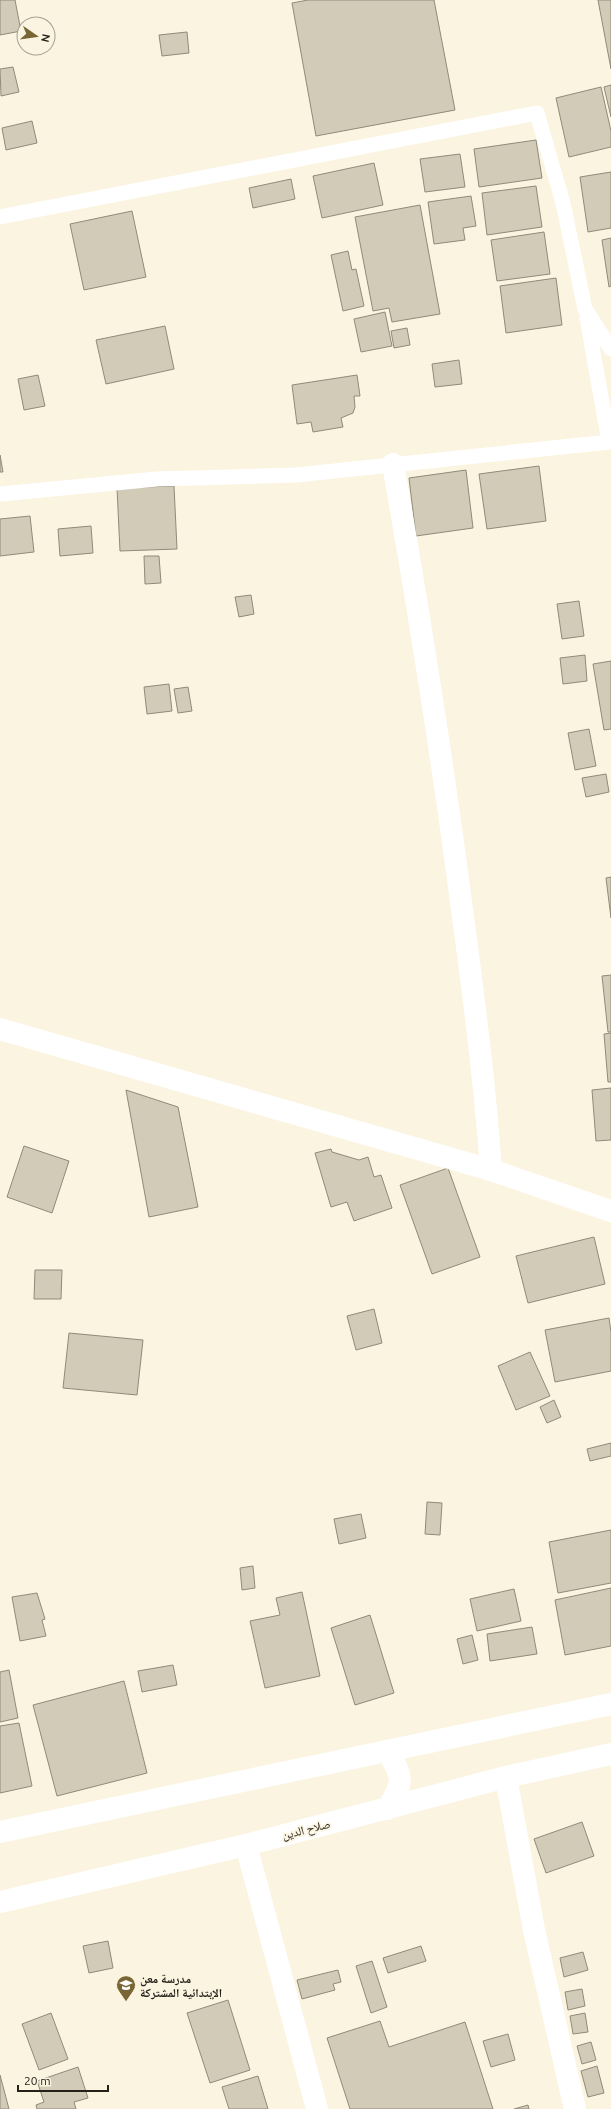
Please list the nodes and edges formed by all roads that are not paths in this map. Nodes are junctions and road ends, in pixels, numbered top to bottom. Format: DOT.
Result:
graph roads {
  1 [pos="0,217"];
  2 [pos="585,309"];
  3 [pos="611,349"];
  4 [pos="392,464"];
  5 [pos="0,494"];
  6 [pos="0,1029"];
  7 [pos="491,1170"];
  8 [pos="611,1211"];
  9 [pos="611,1704"];
  10 [pos="387,1751"];
  11 [pos="611,1754"];
  12 [pos="506,1777"];
  13 [pos="387,1809"];
  14 [pos="0,1832"];
  15 [pos="246,1845"];
  16 [pos="0,1902"];
  17 [pos="317,2109"];
  18 [pos="575,2109"];
  1 -- 2 [label="lane"];
  2 -- 3 [label="lane"];
  2 -- 4 [label="lane"];
  4 -- 5 [label="lane"];
  4 -- 7 [label="main road"];
  6 -- 7 [label="main road"];
  7 -- 8 [label="main road"];
  9 -- 10 [label="main road"];
  10 -- 13 [label="main road"];
  10 -- 14 [label="main road"];
  11 -- 12 [label="main road, صلاح الدين"];
  12 -- 13 [label="main road, صلاح الدين"];
  12 -- 18 [label="main road"];
  13 -- 15 [label="main road, صلاح الدين"];
  15 -- 16 [label="main road, صلاح الدين"];
  15 -- 17 [label="main road"];
}
